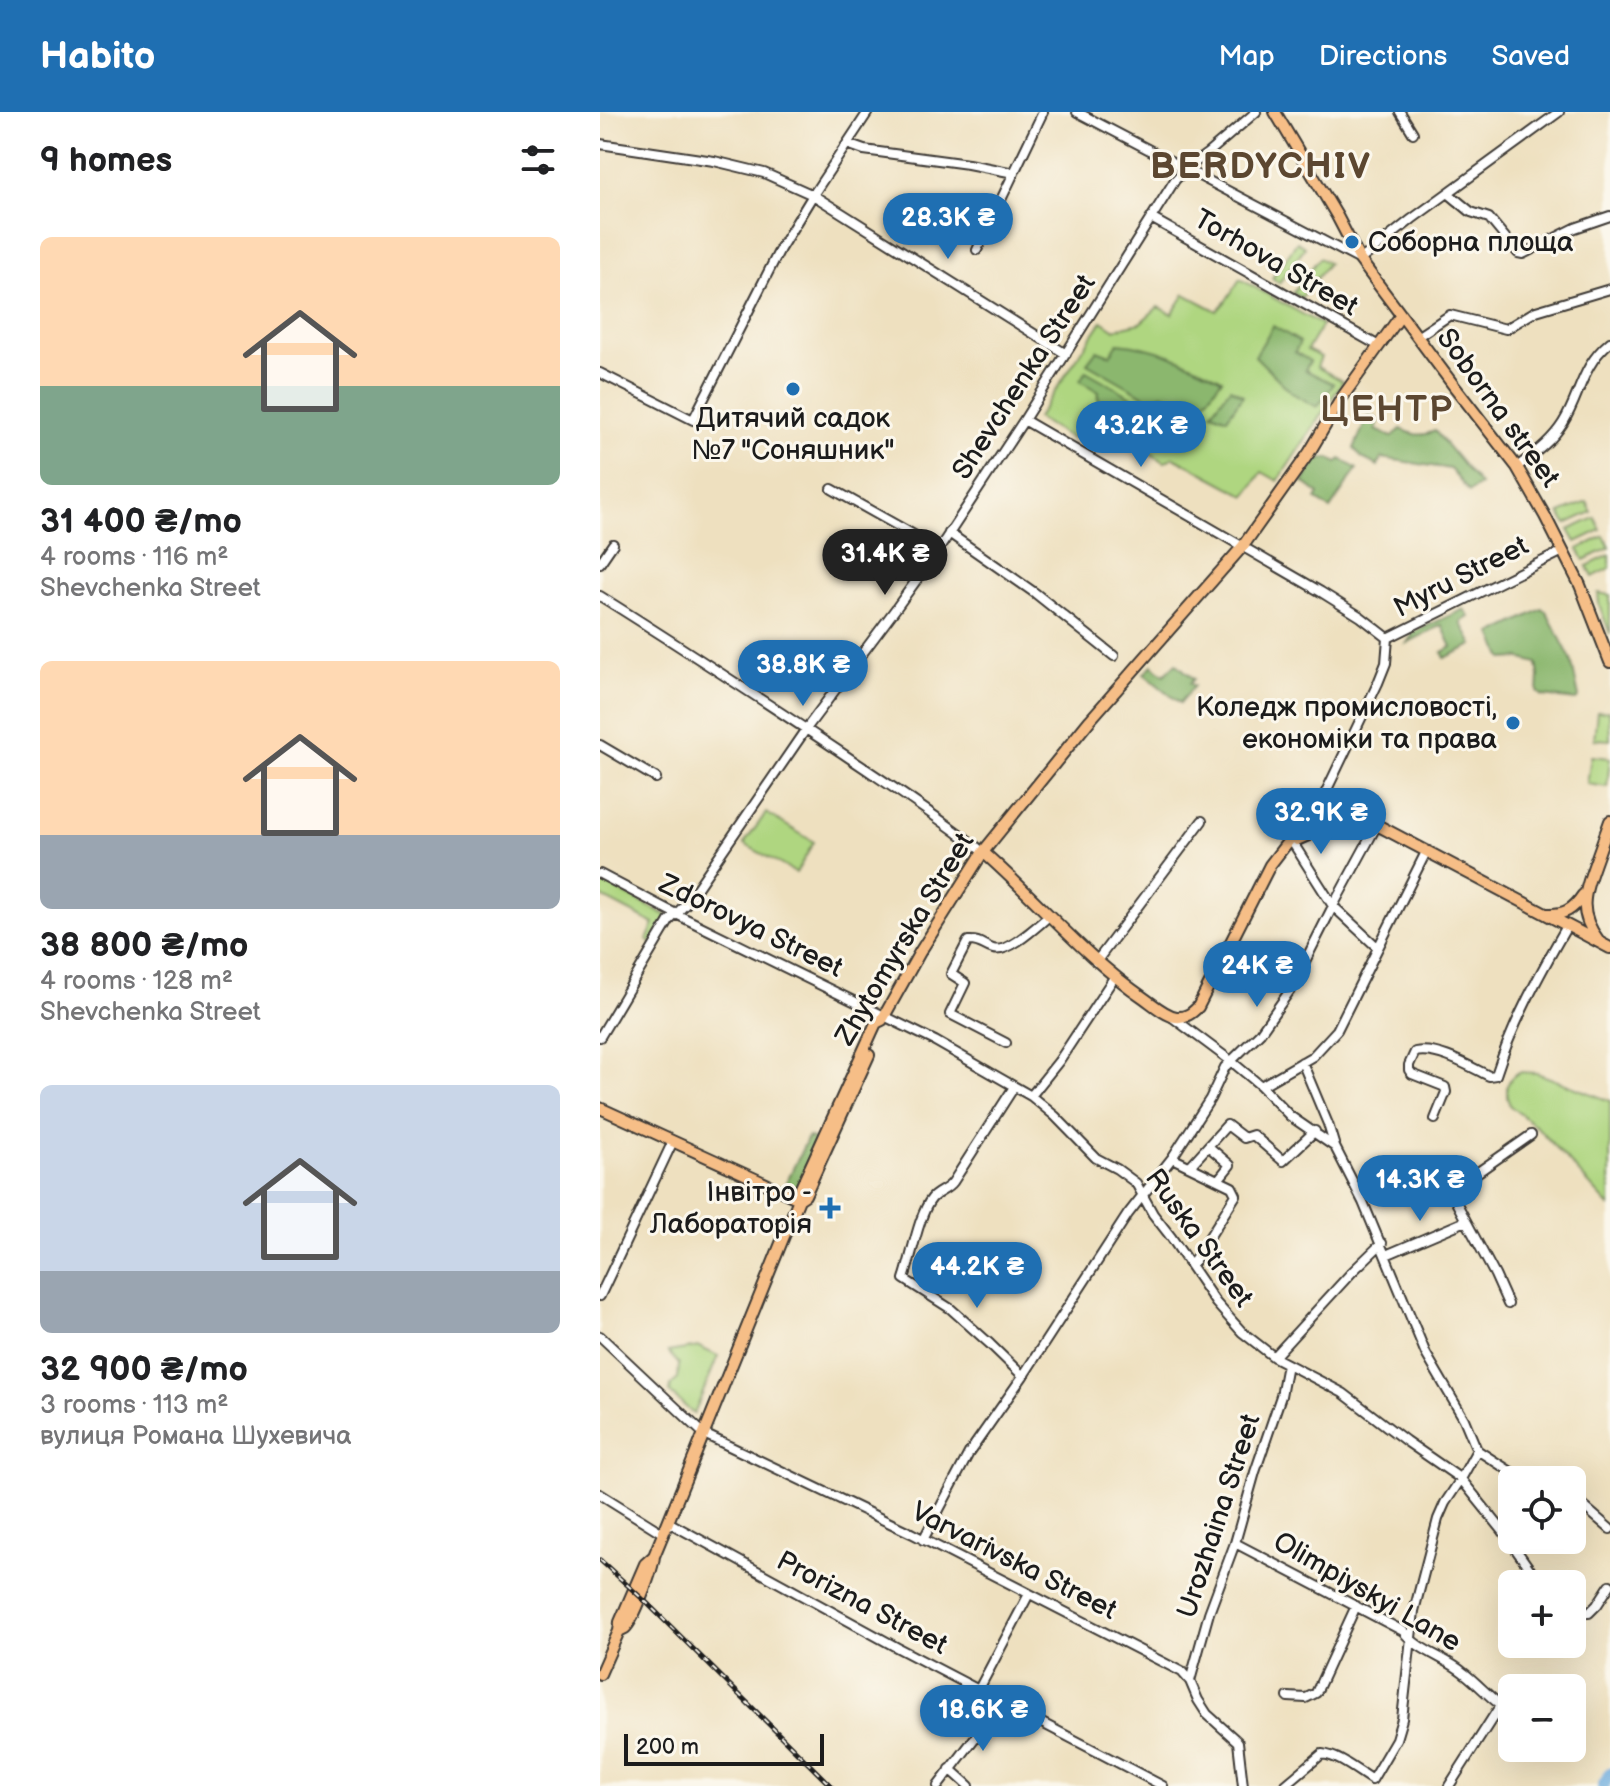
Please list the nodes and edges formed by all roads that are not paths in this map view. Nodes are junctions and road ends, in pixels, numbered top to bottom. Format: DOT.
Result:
graph roads {
  1 [pos="868,112"];
  2 [pos="1043,112"];
  3 [pos="1077,112"];
  4 [pos="1256,112"];
  5 [pos="1275,112"];
  6 [pos="1400,112"];
  7 [pos="1559,112"];
  8 [pos="1413,133"];
  9 [pos="600,144"];
  10 [pos="847,144"];
  11 [pos="1186,169"];
  12 [pos="1014,173"];
  13 [pos="1448,193"];
  14 [pos="813,195"];
  15 [pos="1610,216"];
  16 [pos="1151,218"];
  17 [pos="977,250"];
  18 [pos="1360,260"];
  19 [pos="1610,289"];
  20 [pos="1401,315"];
  21 [pos="1417,337"];
  22 [pos="1610,342"];
  23 [pos="1379,346"];
  24 [pos="1066,354"];
  25 [pos="600,373"];
  26 [pos="1024,420"];
  27 [pos="1517,467"];
  28 [pos="832,489"];
  29 [pos="949,533"];
  30 [pos="613,544"];
  31 [pos="1243,546"];
  32 [pos="939,549"];
  33 [pos="1563,551"];
  34 [pos="600,563"];
  35 [pos="600,596"];
  36 [pos="1388,638"];
  37 [pos="1114,656"];
  38 [pos="1610,662"];
  39 [pos="806,729"];
  40 [pos="600,745"];
  41 [pos="656,778"];
  42 [pos="1346,812"];
  43 [pos="1359,816"];
  44 [pos="1202,821"];
  45 [pos="1610,821"];
  46 [pos="1377,825"];
  47 [pos="1293,843"];
  48 [pos="1282,849"];
  49 [pos="983,852"];
  50 [pos="1426,852"];
  51 [pos="600,874"];
  52 [pos="1585,893"];
  53 [pos="1333,906"];
  54 [pos="676,914"];
  55 [pos="1545,914"];
  56 [pos="1049,916"];
  57 [pos="1567,926"];
  58 [pos="1605,946"];
  59 [pos="1377,947"];
  60 [pos="1096,962"];
  61 [pos="1115,976"];
  62 [pos="1168,1014"];
  63 [pos="883,1018"];
  64 [pos="600,1037"];
  65 [pos="1006,1043"];
  66 [pos="1231,1061"];
  67 [pos="1302,1062"];
  68 [pos="1261,1086"];
  69 [pos="1014,1087"];
  70 [pos="1031,1096"];
  71 [pos="600,1108"];
  72 [pos="1435,1119"];
  73 [pos="1315,1131"];
  74 [pos="1531,1135"];
  75 [pos="673,1141"];
  76 [pos="1208,1146"];
  77 [pos="1335,1147"];
  78 [pos="1172,1158"];
  79 [pos="1190,1166"];
  80 [pos="1218,1180"];
  81 [pos="1143,1196"];
  82 [pos="799,1199"];
  83 [pos="1466,1221"];
  84 [pos="1382,1243"];
  85 [pos="1386,1255"];
  86 [pos="1191,1266"];
  87 [pos="600,1296"];
  88 [pos="1508,1304"];
  89 [pos="600,1336"];
  90 [pos="1274,1357"];
  91 [pos="1287,1364"];
  92 [pos="1023,1376"];
  93 [pos="704,1434"];
  94 [pos="1477,1450"];
  95 [pos="1502,1466"];
  96 [pos="1461,1479"];
  97 [pos="600,1494"];
  98 [pos="1586,1508"];
  99 [pos="668,1522"];
  100 [pos="1610,1529"];
  101 [pos="664,1534"];
  102 [pos="923,1540"];
  103 [pos="1235,1543"];
  104 [pos="1530,1570"];
  105 [pos="1610,1585"];
  106 [pos="1029,1594"];
  107 [pos="1356,1606"];
  108 [pos="1586,1613"];
  109 [pos="1410,1640"];
  110 [pos="600,1674"];
  111 [pos="1190,1681"];
  112 [pos="979,1689"];
  113 [pos="1288,1697"];
  114 [pos="999,1700"];
  115 [pos="1498,1704"];
  116 [pos="1498,1709"];
  117 [pos="950,1769"];
  118 [pos="1370,1783"];
  119 [pos="938,1786"];
  120 [pos="969,1786"];
  121 [pos="1163,1786"];
  122 [pos="1243,1786"];
  123 [pos="1284,1786"];
  124 [pos="1449,1786"];
  1 -- 10 [label="street"];
  2 -- 12 [label="street"];
  3 -- 11 [label="street"];
  4 -- 11 [label="street, Shevchenka Street"];
  5 -- 18 [label="main road"];
  6 -- 8 [label="street"];
  7 -- 13 [label="street"];
  9 -- 14 [label="street"];
  10 -- 12 [label="street"];
  10 -- 14 [label="street"];
  11 -- 16 [label="street, Shevchenka Street"];
  11 -- 18 [label="street"];
  12 -- 17 [label="street"];
  13 -- 15 [label="street"];
  13 -- 18 [label="street"];
  14 -- 24 [label="street"];
  14 -- 25 [label="street"];
  16 -- 23 [label="street, Torhova Street"];
  16 -- 24 [label="street, Shevchenka Street"];
  18 -- 20 [label="main road"];
  19 -- 21 [label="street"];
  20 -- 21 [label="main road, Soborna street"];
  20 -- 23 [label="main road, Zhytomyrska Street"];
  21 -- 27 [label="main road, Soborna street"];
  22 -- 27 [label="street"];
  23 -- 31 [label="main road, Zhytomyrska Street"];
  24 -- 26 [label="street, Shevchenka Street"];
  26 -- 29 [label="street, Shevchenka Street"];
  26 -- 31 [label="street"];
  27 -- 33 [label="main road, Soborna street"];
  28 -- 32 [label="street"];
  29 -- 32 [label="street, Shevchenka Street"];
  29 -- 37 [label="street"];
  30 -- 34 [label="street"];
  31 -- 36 [label="street"];
  31 -- 49 [label="main road, Zhytomyrska Street"];
  32 -- 39 [label="street, Shevchenka Street"];
  33 -- 36 [label="street, Myru Street"];
  33 -- 38 [label="main road, Soborna street"];
  35 -- 39 [label="street"];
  36 -- 42 [label="street, Myru Street"];
  39 -- 49 [label="street"];
  39 -- 54 [label="street, Shevchenka Street"];
  40 -- 41 [label="street"];
  42 -- 43 [label="main road"];
  42 -- 48 [label="main road"];
  43 -- 46 [label="main road"];
  43 -- 47 [label="main road"];
  44 -- 60 [label="street"];
  45 -- 52 [label="main road"];
  46 -- 50 [label="main road"];
  46 -- 53 [label="street"];
  47 -- 48 [label="main road"];
  47 -- 53 [label="street"];
  48 -- 62 [label="main road"];
  49 -- 56 [label="main road"];
  49 -- 63 [label="main road, Zhytomyrska Street"];
  50 -- 55 [label="main road"];
  50 -- 59 [label="street"];
  51 -- 54 [label="street, Zdorovya Street"];
  52 -- 55 [label="main road"];
  52 -- 58 [label="main road"];
  53 -- 59 [label="street"];
  53 -- 66 [label="street"];
  54 -- 63 [label="street, Zdorovya Street"];
  54 -- 64 [label="street, Shevchenka Street"];
  55 -- 57 [label="main road"];
  56 -- 60 [label="main road"];
  56 -- 65 [label="street"];
  57 -- 58 [label="main road"];
  57 -- 72 [label="street"];
  59 -- 67 [label="street"];
  60 -- 61 [label="main road"];
  61 -- 62 [label="main road"];
  61 -- 70 [label="street"];
  62 -- 66 [label="street"];
  63 -- 69 [label="street, Ruska Street"];
  63 -- 82 [label="main road, Zhytomyrska Street"];
  66 -- 68 [label="street"];
  66 -- 78 [label="street"];
  67 -- 68 [label="street"];
  67 -- 77 [label="street"];
  68 -- 73 [label="street"];
  69 -- 70 [label="street, Ruska Street"];
  69 -- 92 [label="street"];
  70 -- 81 [label="street, Ruska Street"];
  71 -- 75 [label="main road"];
  73 -- 76 [label="street"];
  73 -- 77 [label="street"];
  74 -- 83 [label="street"];
  75 -- 82 [label="main road"];
  75 -- 87 [label="street"];
  76 -- 79 [label="street"];
  76 -- 80 [label="street"];
  77 -- 84 [label="street"];
  78 -- 79 [label="street"];
  78 -- 81 [label="street"];
  79 -- 80 [label="street"];
  80 -- 86 [label="street"];
  81 -- 86 [label="street, Ruska Street"];
  81 -- 92 [label="street"];
  82 -- 93 [label="main road, Zhytomyrska Street"];
  83 -- 85 [label="street"];
  83 -- 88 [label="street"];
  84 -- 85 [label="street"];
  84 -- 90 [label="street"];
  85 -- 94 [label="street"];
  86 -- 90 [label="street, Ruska Street"];
  89 -- 93 [label="street, Varvarivska Street"];
  90 -- 91 [label="street, Ruska Street"];
  91 -- 96 [label="street, Ruska Street"];
  91 -- 103 [label="street, Urozhaina Street"];
  92 -- 102 [label="street"];
  93 -- 99 [label="main road, Zhytomyrska Street"];
  93 -- 102 [label="street, Varvarivska Street"];
  94 -- 95 [label="street"];
  94 -- 96 [label="street"];
  96 -- 104 [label="street, Ruska Street"];
  96 -- 109 [label="street"];
  97 -- 101 [label="street"];
  98 -- 100 [label="street"];
  99 -- 101 [label="main road, Zhytomyrska Street"];
  99 -- 112 [label="street, Prorizna Street"];
  101 -- 110 [label="main road, Zhytomyrska Street"];
  102 -- 106 [label="street, Varvarivska Street"];
  103 -- 107 [label="street, Olimpiyskyi Lane"];
  103 -- 111 [label="street, Urozhaina Street"];
  105 -- 108 [label="street"];
  106 -- 111 [label="street, Varvarivska Street"];
  106 -- 112 [label="street"];
  107 -- 109 [label="street, Olimpiyskyi Lane"];
  107 -- 113 [label="street"];
  109 -- 115 [label="street, Olimpiyskyi Lane"];
  109 -- 118 [label="street"];
  111 -- 122 [label="street, Varvarivska Street"];
  112 -- 114 [label="street, Prorizna Street"];
  114 -- 117 [label="street"];
  114 -- 121 [label="street, Prorizna Street"];
  116 -- 124 [label="street"];
  117 -- 119 [label="street"];
  117 -- 120 [label="street"];
  118 -- 123 [label="street"];
}
